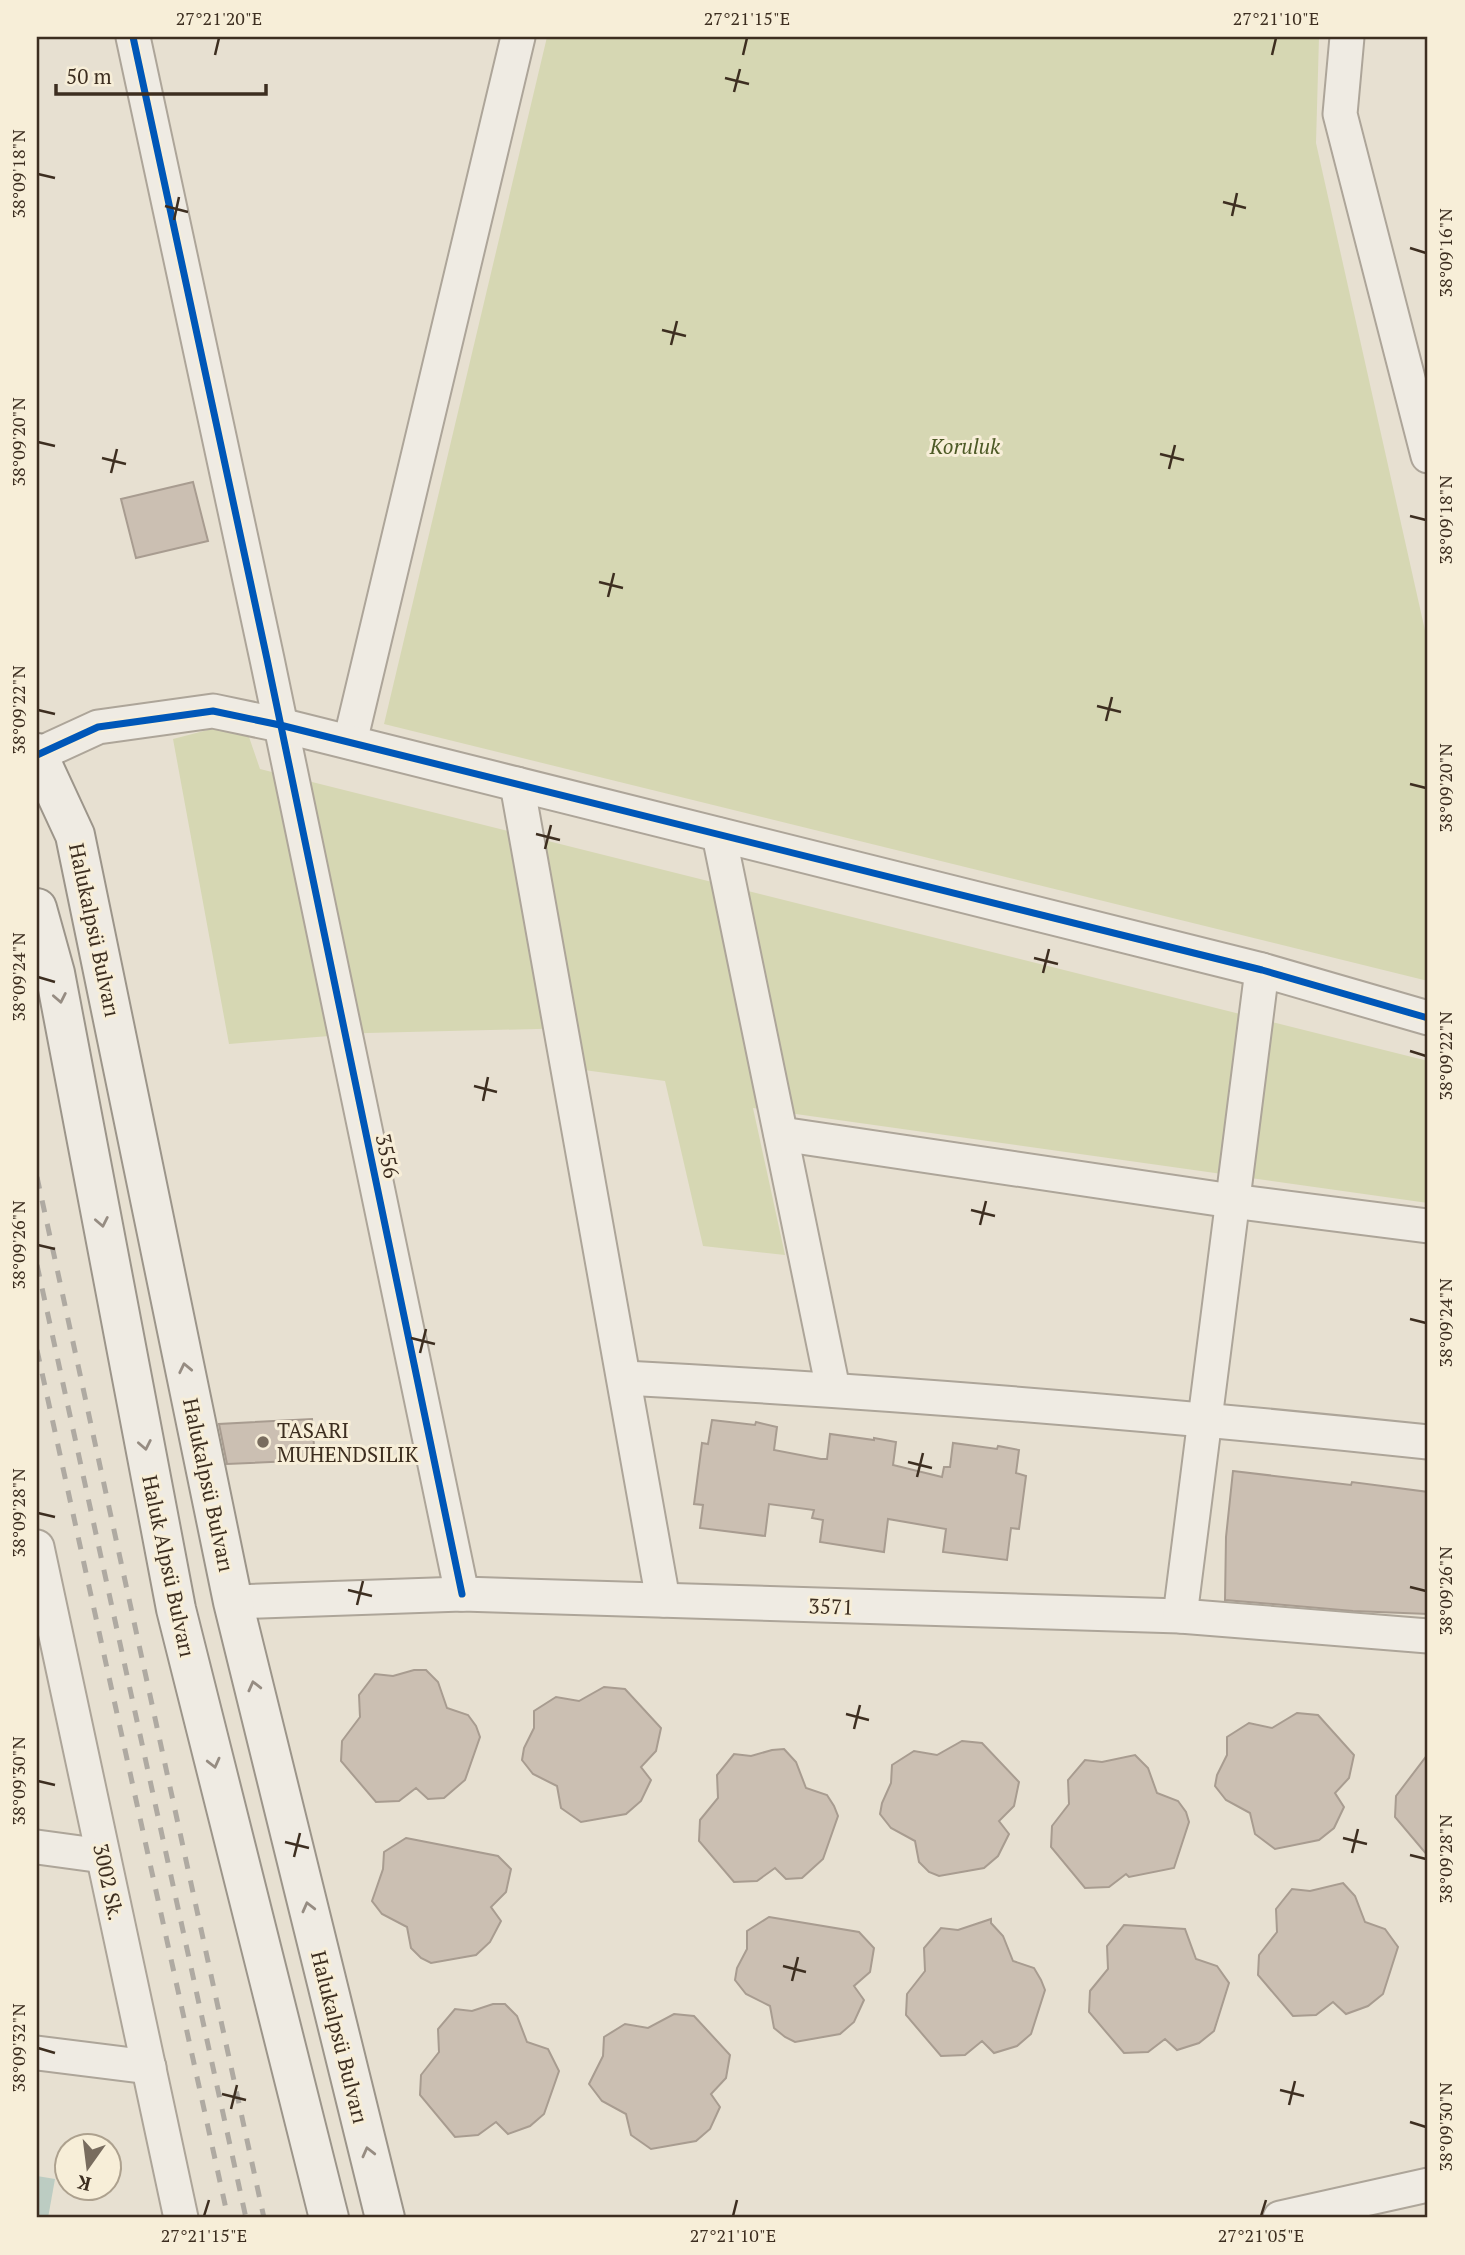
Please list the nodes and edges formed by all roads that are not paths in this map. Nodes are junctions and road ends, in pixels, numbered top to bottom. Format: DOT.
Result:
graph roads {
  1 [pos="133,37"];
  2 [pos="518,37"];
  3 [pos="1347,37"];
  4 [pos="1419,390"];
  5 [pos="1427,445"];
  6 [pos="280,725"];
  7 [pos="350,743"];
  8 [pos="37,754"];
  9 [pos="517,785"];
  10 [pos="719,835"];
  11 [pos="37,908"];
  12 [pos="1262,970"];
  13 [pos="1428,1018"];
  14 [pos="781,1134"];
  15 [pos="1232,1202"];
  16 [pos="1428,1226"];
  17 [pos="624,1378"];
  18 [pos="833,1389"];
  19 [pos="1205,1418"];
  20 [pos="1428,1442"];
  21 [pos="37,1546"];
  22 [pos="462,1594"];
  23 [pos="663,1600"];
  24 [pos="233,1602"];
  25 [pos="43,1606"];
  26 [pos="1180,1616"];
  27 [pos="1428,1636"];
  28 [pos="37,1847"];
  29 [pos="103,1856"];
  30 [pos="37,2053"];
  31 [pos="149,2067"];
  32 [pos="1428,2185"];
  33 [pos="181,2218"];
  34 [pos="329,2218"];
  35 [pos="385,2218"];
  36 [pos="1280,2218"];
  1 -- 6 [label="street, 3556"];
  2 -- 7 [label="street"];
  3 -- 4 [label="street"];
  4 -- 5 [label="street"];
  6 -- 7 [label="street"];
  6 -- 8 [label="street"];
  6 -- 22 [label="street, 3556"];
  7 -- 9 [label="street"];
  24 -- 8 [label="main road, Halukalpsü Bulvarı, one-way"];
  9 -- 10 [label="street"];
  9 -- 17 [label="street"];
  10 -- 12 [label="street"];
  10 -- 14 [label="street"];
  11 -- 34 [label="main road, Haluk Alpsü Bulvarı, one-way"];
  12 -- 13 [label="street"];
  12 -- 15 [label="street"];
  14 -- 15 [label="street"];
  14 -- 18 [label="street"];
  15 -- 16 [label="street"];
  15 -- 19 [label="street"];
  17 -- 18 [label="street"];
  17 -- 23 [label="street"];
  18 -- 19 [label="street"];
  19 -- 20 [label="street"];
  19 -- 26 [label="street"];
  21 -- 25 [label="street, 3002 Sk."];
  22 -- 23 [label="street, 3571"];
  22 -- 24 [label="street, 3571"];
  23 -- 26 [label="street, 3571"];
  35 -- 24 [label="main road, Halukalpsü Bulvarı, one-way"];
  25 -- 29 [label="street, 3002 Sk."];
  26 -- 27 [label="street, 3571"];
  28 -- 29 [label="street"];
  29 -- 31 [label="street, 3002 Sk."];
  30 -- 31 [label="street"];
  31 -- 33 [label="street, 3002 Sk."];
  32 -- 36 [label="street"];
}
